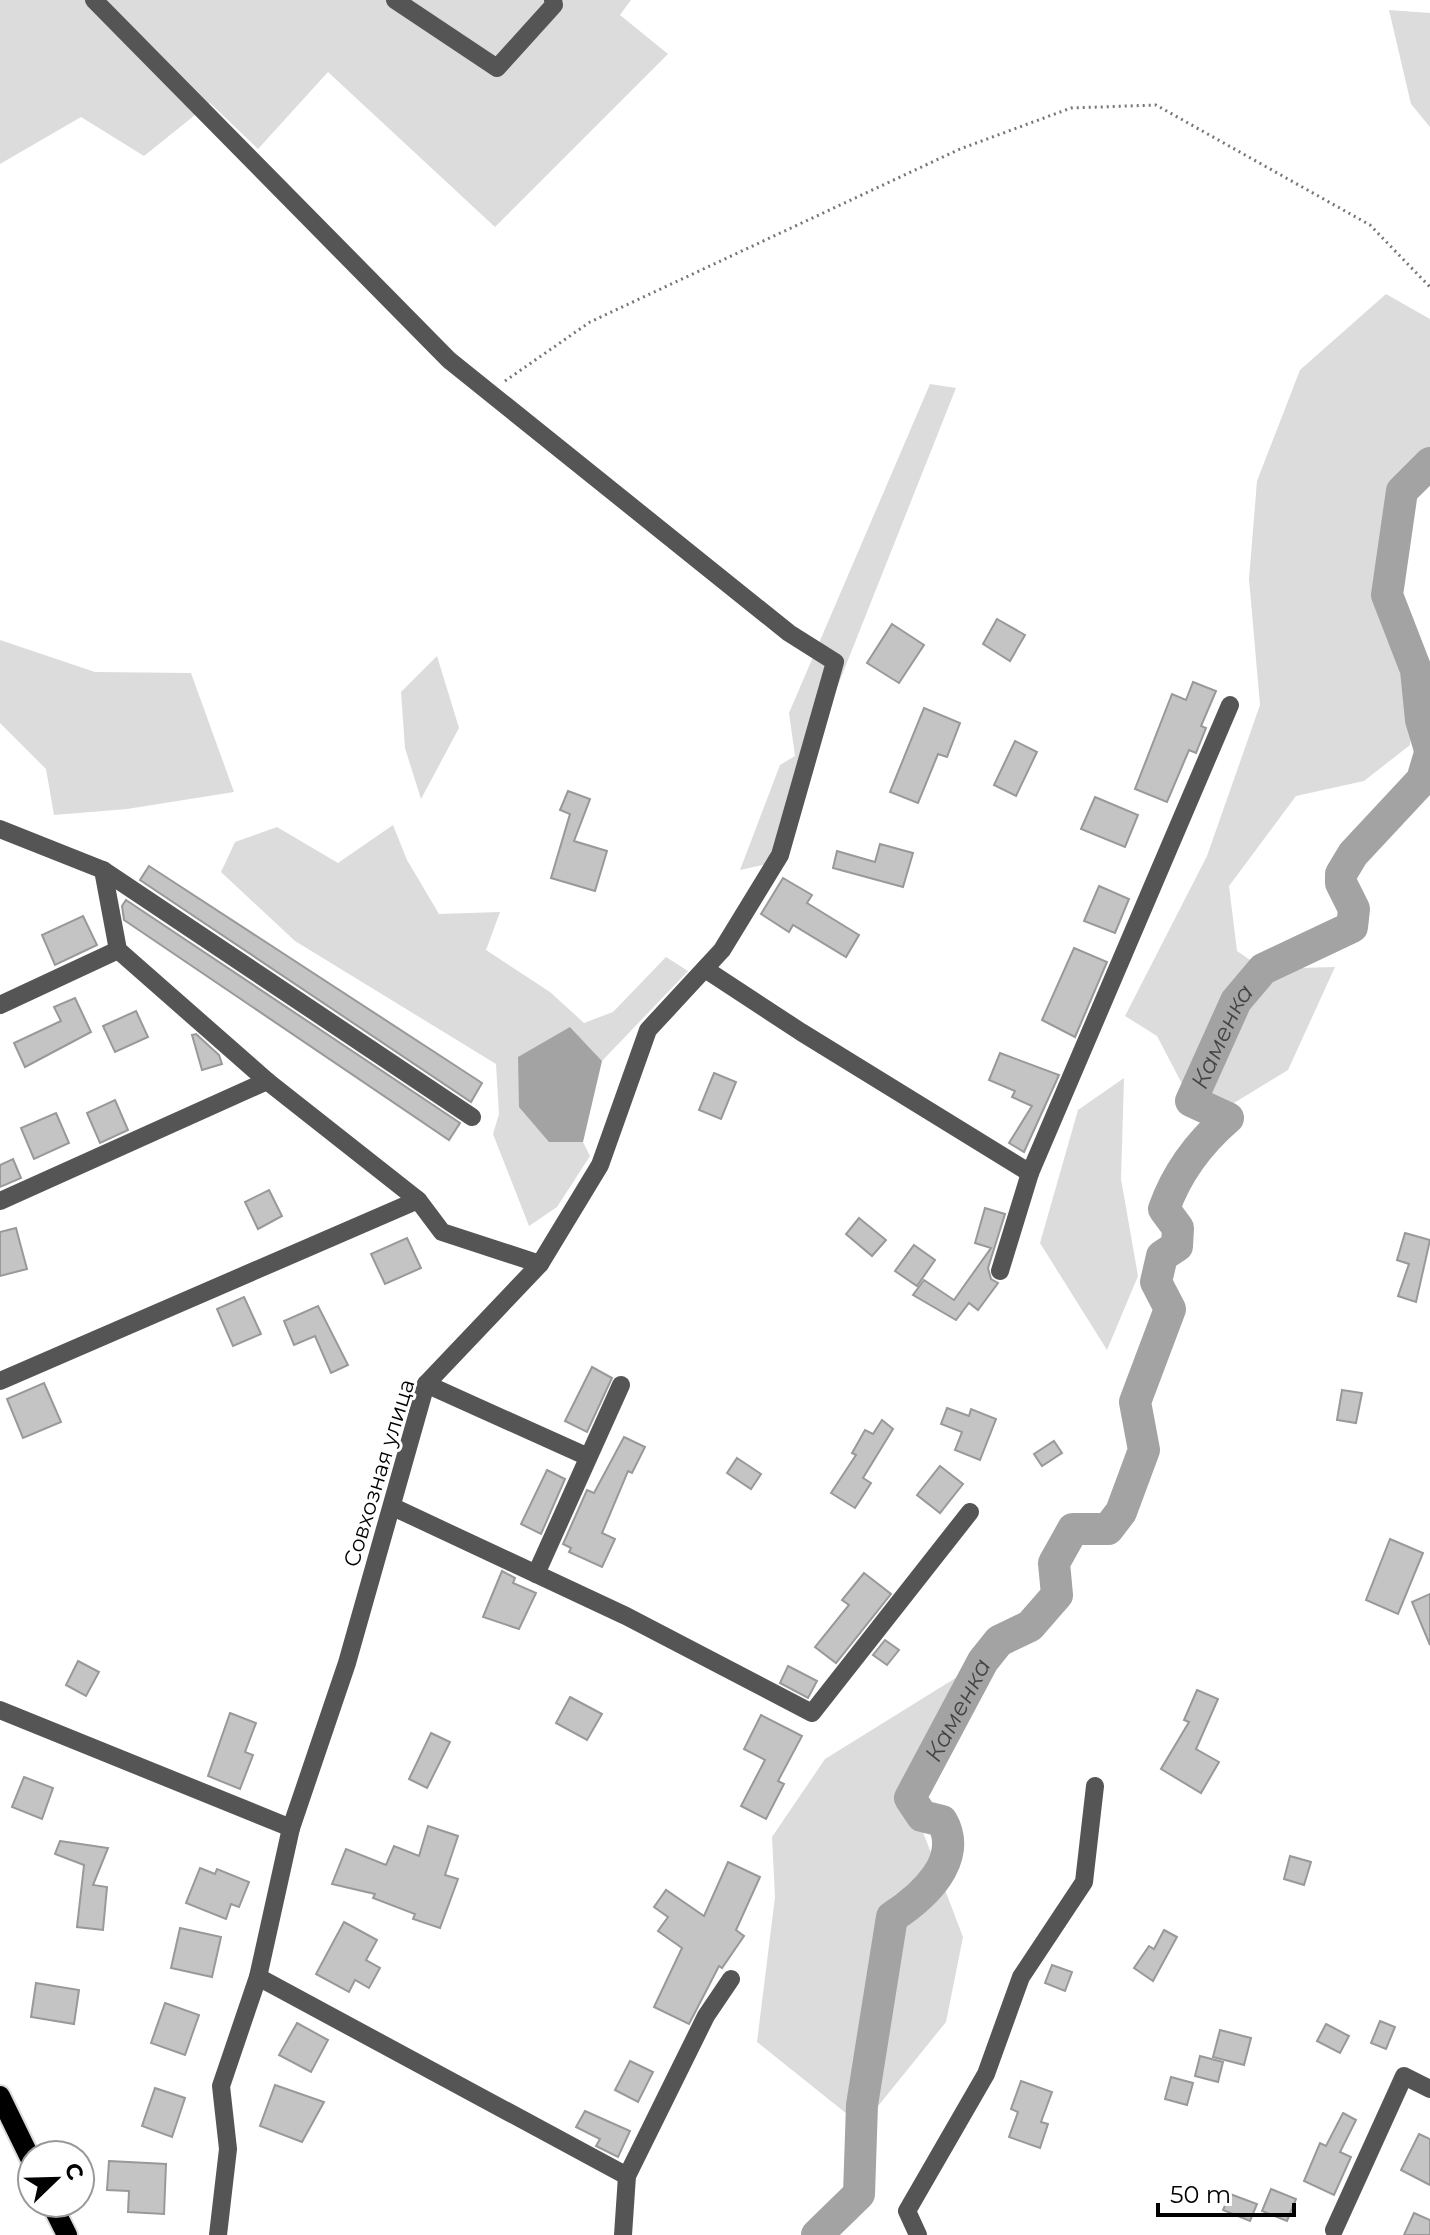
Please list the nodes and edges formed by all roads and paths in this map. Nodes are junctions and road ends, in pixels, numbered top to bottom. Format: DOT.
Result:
graph roads {
  1 [pos="94,0"];
  2 [pos="395,0"];
  3 [pos="553,0"];
  4 [pos="1430,287"];
  5 [pos="489,392"];
  6 [pos="1230,705"];
  7 [pos="0,829"];
  8 [pos="103,870"];
  9 [pos="118,950"];
  10 [pos="705,969"];
  11 [pos="0,1005"];
  12 [pos="267,1081"];
  13 [pos="472,1117"];
  14 [pos="1030,1173"];
  15 [pos="418,1200"];
  16 [pos="0,1201"];
  17 [pos="540,1264"];
  18 [pos="1000,1271"];
  19 [pos="0,1381"];
  20 [pos="426,1384"];
  21 [pos="621,1385"];
  22 [pos="586,1456"];
  23 [pos="393,1507"];
  24 [pos="970,1512"];
  25 [pos="536,1574"];
  26 [pos="0,1710"];
  27 [pos="1095,1786"];
  28 [pos="291,1828"];
  29 [pos="258,1977"];
  30 [pos="731,1979"];
  31 [pos="1430,2089"];
  32 [pos="0,2096"];
  33 [pos="21,2139"];
  34 [pos="627,2176"];
  35 [pos="1334,2230"];
  36 [pos="218,2235"];
  37 [pos="623,2235"];
  38 [pos="918,2235"];
  1 -- 5 [label="street"];
  2 -- 3 [label="street"];
  4 -- 5 [label="path"];
  5 -- 10 [label="street, Совхозная улица"];
  6 -- 14 [label="street"];
  7 -- 8 [label="street"];
  8 -- 9 [label="street"];
  8 -- 13 [label="street"];
  9 -- 11 [label="street"];
  9 -- 12 [label="street"];
  10 -- 14 [label="street"];
  10 -- 17 [label="street, Совхозная улица"];
  12 -- 15 [label="street"];
  12 -- 16 [label="street"];
  14 -- 18 [label="street"];
  15 -- 17 [label="street"];
  15 -- 19 [label="street"];
  17 -- 20 [label="street, Совхозная улица"];
  20 -- 22 [label="street"];
  20 -- 23 [label="street, Совхозная улица"];
  21 -- 22 [label="street"];
  22 -- 25 [label="street"];
  23 -- 25 [label="street"];
  23 -- 28 [label="street, Совхозная улица"];
  24 -- 25 [label="street"];
  26 -- 28 [label="street"];
  27 -- 38 [label="street"];
  28 -- 29 [label="street, Совхозная улица"];
  29 -- 34 [label="street"];
  29 -- 36 [label="street, Совхозная улица"];
  30 -- 34 [label="street"];
  31 -- 35 [label="street"];
  32 -- 33 [label="main road"];
  34 -- 37 [label="street"];
}
